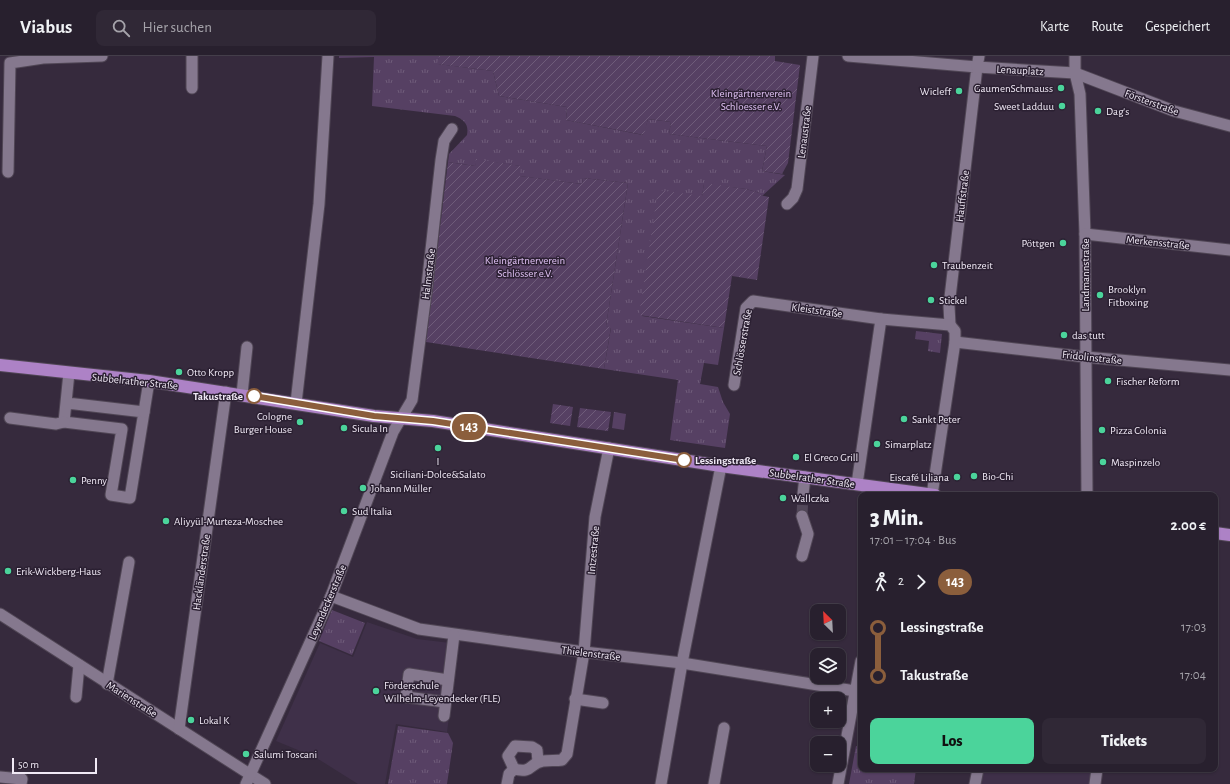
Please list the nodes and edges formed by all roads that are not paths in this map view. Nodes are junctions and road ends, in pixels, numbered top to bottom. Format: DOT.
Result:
graph roads {
  1 [pos="70,56"];
  2 [pos="102,56"];
  3 [pos="192,56"];
  4 [pos="328,56"];
  5 [pos="813,56"];
  6 [pos="848,56"];
  7 [pos="979,56"];
  8 [pos="1074,56"];
  9 [pos="977,67"];
  10 [pos="1075,73"];
  11 [pos="192,88"];
  12 [pos="1230,126"];
  13 [pos="452,129"];
  14 [pos="8,172"];
  15 [pos="787,204"];
  16 [pos="1085,234"];
  17 [pos="1230,248"];
  18 [pos="753,301"];
  19 [pos="881,319"];
  20 [pos="950,325"];
  21 [pos="955,342"];
  22 [pos="247,347"];
  23 [pos="1086,357"];
  24 [pos="0,365"];
  25 [pos="1230,370"];
  26 [pos="69,374"];
  27 [pos="149,381"];
  28 [pos="734,385"];
  29 [pos="226,392"];
  30 [pos="242,394"];
  31 [pos="67,403"];
  32 [pos="296,403"];
  33 [pos="144,412"];
  34 [pos="10,418"];
  35 [pos="400,418"];
  36 [pos="64,422"];
  37 [pos="609,448"];
  38 [pos="721,466"];
  39 [pos="805,477"];
  40 [pos="857,484"];
  41 [pos="894,492"];
  42 [pos="933,492"];
  43 [pos="1087,492"];
  44 [pos="803,494"];
  45 [pos="802,516"];
  46 [pos="1218,533"];
  47 [pos="1230,534"];
  48 [pos="802,556"];
  49 [pos="129,562"];
  50 [pos="331,596"];
  51 [pos="0,614"];
  52 [pos="454,635"];
  53 [pos="584,652"];
  54 [pos="682,663"];
  55 [pos="79,665"];
  56 [pos="858,676"];
  57 [pos="448,680"];
  58 [pos="107,684"];
  59 [pos="855,691"];
  60 [pos="76,697"];
  61 [pos="575,699"];
  62 [pos="445,702"];
  63 [pos="603,703"];
  64 [pos="444,716"];
  65 [pos="724,728"];
  66 [pos="178,729"];
  67 [pos="538,762"];
  68 [pos="514,769"];
  69 [pos="977,772"];
  70 [pos="1097,772"];
  71 [pos="0,778"];
  72 [pos="248,779"];
  73 [pos="21,784"];
  74 [pos="265,784"];
  75 [pos="507,784"];
  76 [pos="661,784"];
  77 [pos="714,784"];
  78 [pos="838,784"];
  79 [pos="975,784"];
  80 [pos="1095,784"];
  1 -- 2 [label="street"];
  1 -- 14 [label="street"];
  3 -- 11 [label="street"];
  4 -- 32 [label="street"];
  5 -- 15 [label="street, Lenaustraße"];
  6 -- 9 [label="street"];
  7 -- 9 [label="street"];
  8 -- 10 [label="street, Landmannstraße"];
  9 -- 10 [label="street, Lenauplatz"];
  9 -- 20 [label="street, Hauffstraße"];
  10 -- 12 [label="street, Försterstraße"];
  10 -- 16 [label="street, Landmannstraße"];
  13 -- 35 [label="street, Halmstraße"];
  16 -- 17 [label="street, Merkensstraße"];
  16 -- 23 [label="street, Landmannstraße"];
  18 -- 19 [label="street, Kleiststraße"];
  18 -- 28 [label="street, Schlösserstraße"];
  19 -- 20 [label="street"];
  19 -- 40 [label="street"];
  20 -- 21 [label="street"];
  21 -- 23 [label="street, Fridolinstraße"];
  21 -- 42 [label="street"];
  22 -- 30 [label="street"];
  23 -- 25 [label="street, Fridolinstraße"];
  23 -- 43 [label="street, Landmannstraße"];
  24 -- 26 [label="main road, Subbelrather Straße"];
  26 -- 27 [label="main road, Subbelrather Straße"];
  26 -- 31 [label="street"];
  27 -- 29 [label="main road, Subbelrather Straße"];
  27 -- 33 [label="street"];
  29 -- 30 [label="main road, Subbelrather Straße"];
  29 -- 66 [label="street, Hackländerstraße"];
  30 -- 32 [label="main road, Subbelrather Straße"];
  31 -- 33 [label="street"];
  31 -- 36 [label="street"];
  32 -- 35 [label="main road, Subbelrather Straße"];
  33 -- 36 [label="street"];
  34 -- 36 [label="street"];
  35 -- 37 [label="main road, Subbelrather Straße"];
  35 -- 50 [label="street, Leyendeckerstraße"];
  37 -- 38 [label="main road, Subbelrather Straße"];
  37 -- 53 [label="street, Intzestraße"];
  38 -- 39 [label="main road, Subbelrather Straße"];
  38 -- 54 [label="street"];
  39 -- 40 [label="main road, Subbelrather Straße"];
  39 -- 44 [label="street"];
  40 -- 41 [label="main road, Subbelrather Straße"];
  45 -- 48 [label="street"];
  46 -- 47 [label="main road"];
  49 -- 58 [label="street"];
  50 -- 52 [label="street, Thielenstraße"];
  50 -- 72 [label="street, Leyendeckerstraße"];
  51 -- 55 [label="street, Marienstraße"];
  52 -- 53 [label="street, Thielenstraße"];
  52 -- 57 [label="street"];
  53 -- 54 [label="street, Thielenstraße"];
  53 -- 61 [label="street, Intzestraße"];
  54 -- 59 [label="street, Thielenstraße"];
  54 -- 76 [label="street"];
  55 -- 58 [label="street, Marienstraße"];
  55 -- 60 [label="street"];
  56 -- 59 [label="street"];
  57 -- 62 [label="street"];
  57 -- 62 [label="street"];
  58 -- 66 [label="street, Marienstraße"];
  59 -- 78 [label="street"];
  61 -- 63 [label="street"];
  61 -- 67 [label="street, Intzestraße"];
  62 -- 64 [label="street"];
  65 -- 77 [label="street"];
  66 -- 72 [label="street, Marienstraße"];
  67 -- 68 [label="street"];
  67 -- 68 [label="street"];
  68 -- 75 [label="street"];
  69 -- 79 [label="street"];
  70 -- 80 [label="street"];
  71 -- 73 [label="street"];
  72 -- 74 [label="street, Marienstraße"];
}
